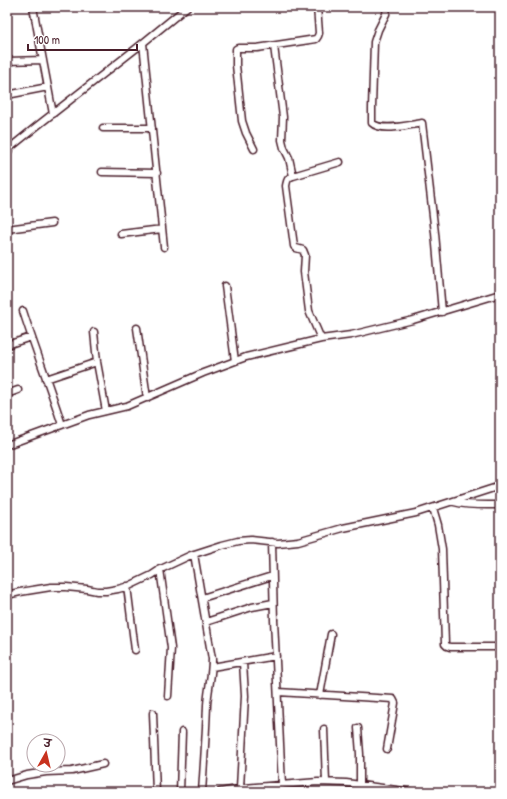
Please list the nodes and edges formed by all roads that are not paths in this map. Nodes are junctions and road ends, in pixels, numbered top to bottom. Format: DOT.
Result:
graph roads {
  1 [pos="33,7"];
  2 [pos="187,7"];
  3 [pos="317,7"];
  4 [pos="387,7"];
  5 [pos="143,43"];
  6 [pos="274,46"];
  7 [pos="43,60"];
  8 [pos="7,61"];
  9 [pos="48,87"];
  10 [pos="7,94"];
  11 [pos="53,114"];
  12 [pos="103,128"];
  13 [pos="152,128"];
  14 [pos="254,149"];
  15 [pos="7,152"];
  16 [pos="340,162"];
  17 [pos="102,172"];
  18 [pos="156,173"];
  19 [pos="293,176"];
  20 [pos="52,223"];
  21 [pos="7,229"];
  22 [pos="162,230"];
  23 [pos="121,234"];
  24 [pos="164,247"];
  25 [pos="225,286"];
  26 [pos="500,294"];
  27 [pos="23,311"];
  28 [pos="442,312"];
  29 [pos="136,328"];
  30 [pos="94,332"];
  31 [pos="31,337"];
  32 [pos="321,338"];
  33 [pos="7,345"];
  34 [pos="235,361"];
  35 [pos="97,362"];
  36 [pos="46,379"];
  37 [pos="18,390"];
  38 [pos="7,394"];
  39 [pos="147,398"];
  40 [pos="106,411"];
  41 [pos="62,425"];
  42 [pos="7,446"];
  43 [pos="500,486"];
  44 [pos="453,501"];
  45 [pos="500,505"];
  46 [pos="433,508"];
  47 [pos="272,542"];
  48 [pos="194,554"];
  49 [pos="160,570"];
  50 [pos="272,576"];
  51 [pos="127,586"];
  52 [pos="7,595"];
  53 [pos="202,598"];
  54 [pos="273,603"];
  55 [pos="206,622"];
  56 [pos="332,634"];
  57 [pos="500,647"];
  58 [pos="134,650"];
  59 [pos="276,656"];
  60 [pos="243,662"];
  61 [pos="212,667"];
  62 [pos="278,692"];
  63 [pos="320,695"];
  64 [pos="168,696"];
  65 [pos="153,714"];
  66 [pos="358,728"];
  67 [pos="324,729"];
  68 [pos="182,732"];
  69 [pos="387,749"];
  70 [pos="103,764"];
  71 [pos="7,781"];
  72 [pos="326,782"];
  73 [pos="360,784"];
  74 [pos="282,785"];
  75 [pos="240,788"];
  76 [pos="384,790"];
  77 [pos="156,792"];
  78 [pos="180,792"];
  79 [pos="202,792"];
  80 [pos="220,792"];
  81 [pos="411,792"];
  1 -- 7 [label="street"];
  2 -- 5 [label="street"];
  3 -- 6 [label="street"];
  4 -- 28 [label="street"];
  5 -- 11 [label="street"];
  5 -- 13 [label="street"];
  6 -- 14 [label="street"];
  6 -- 19 [label="street"];
  7 -- 8 [label="street"];
  7 -- 9 [label="street"];
  9 -- 10 [label="street"];
  9 -- 11 [label="street"];
  11 -- 15 [label="street"];
  12 -- 13 [label="street"];
  13 -- 18 [label="street"];
  16 -- 19 [label="street"];
  17 -- 18 [label="street"];
  18 -- 22 [label="street"];
  19 -- 32 [label="street"];
  20 -- 21 [label="street"];
  22 -- 23 [label="street"];
  22 -- 24 [label="street"];
  25 -- 34 [label="street"];
  26 -- 28 [label="street"];
  27 -- 31 [label="street"];
  28 -- 32 [label="street"];
  29 -- 39 [label="street"];
  30 -- 35 [label="street"];
  31 -- 33 [label="street"];
  31 -- 36 [label="street"];
  32 -- 34 [label="street"];
  34 -- 39 [label="street"];
  35 -- 36 [label="street"];
  35 -- 40 [label="street"];
  36 -- 41 [label="street"];
  37 -- 38 [label="street"];
  39 -- 40 [label="street"];
  40 -- 41 [label="street"];
  41 -- 42 [label="street"];
  43 -- 44 [label="street"];
  44 -- 45 [label="street"];
  44 -- 46 [label="street"];
  46 -- 47 [label="street"];
  46 -- 57 [label="street"];
  47 -- 48 [label="street"];
  47 -- 50 [label="street"];
  48 -- 49 [label="street"];
  48 -- 53 [label="street"];
  49 -- 51 [label="street"];
  49 -- 64 [label="street"];
  50 -- 53 [label="street"];
  50 -- 54 [label="street"];
  51 -- 52 [label="street"];
  51 -- 58 [label="street"];
  53 -- 55 [label="street"];
  54 -- 55 [label="street"];
  54 -- 59 [label="street"];
  55 -- 61 [label="street"];
  56 -- 63 [label="street"];
  59 -- 60 [label="street"];
  59 -- 62 [label="street"];
  60 -- 61 [label="street"];
  60 -- 75 [label="street"];
  61 -- 79 [label="street"];
  62 -- 63 [label="street"];
  62 -- 74 [label="street"];
  63 -- 69 [label="street"];
  65 -- 77 [label="street"];
  66 -- 73 [label="street"];
  67 -- 72 [label="street"];
  68 -- 78 [label="street"];
  70 -- 71 [label="street"];
  72 -- 73 [label="street"];
  72 -- 74 [label="street"];
  73 -- 76 [label="street"];
  74 -- 75 [label="street"];
  75 -- 80 [label="street"];
  76 -- 81 [label="street"];
}
